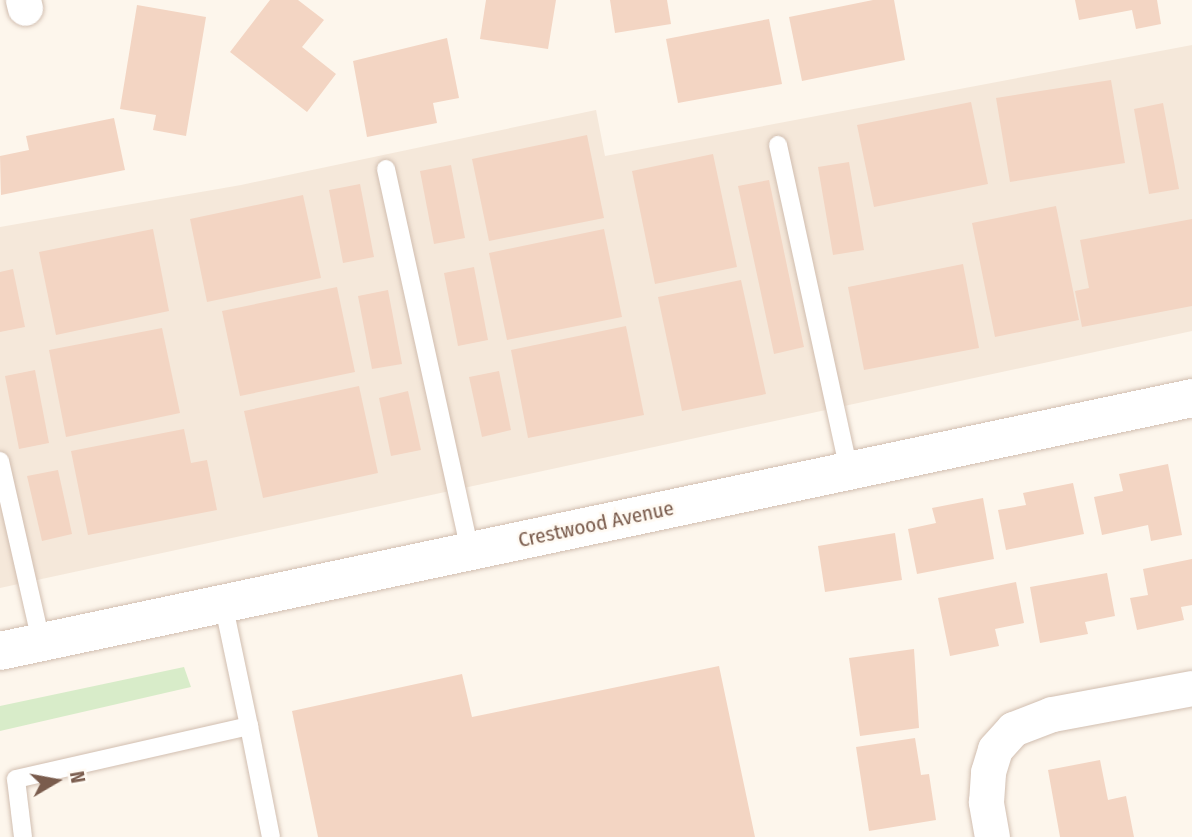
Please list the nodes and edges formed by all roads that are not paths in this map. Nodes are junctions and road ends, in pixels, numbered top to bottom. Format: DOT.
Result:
graph roads {
  1 [pos="778,145"];
  2 [pos="386,169"];
  3 [pos="1192,398"];
  4 [pos="0,461"];
  5 [pos="849,471"];
  6 [pos="470,551"];
  7 [pos="223,603"];
  8 [pos="41,642"];
  9 [pos="0,650"];
  10 [pos="1192,688"];
  11 [pos="249,726"];
  12 [pos="23,837"];
  13 [pos="271,837"];
  14 [pos="992,837"];
  1 -- 5 [label="lane"];
  2 -- 6 [label="lane"];
  3 -- 5 [label="street, Crestwood Avenue"];
  4 -- 8 [label="lane"];
  5 -- 6 [label="street, Crestwood Avenue"];
  6 -- 7 [label="street, Crestwood Avenue"];
  7 -- 8 [label="street, Crestwood Avenue"];
  7 -- 11 [label="lane"];
  8 -- 9 [label="street, Crestwood Avenue"];
  10 -- 14 [label="street"];
  11 -- 12 [label="lane"];
  11 -- 13 [label="lane"];
}
